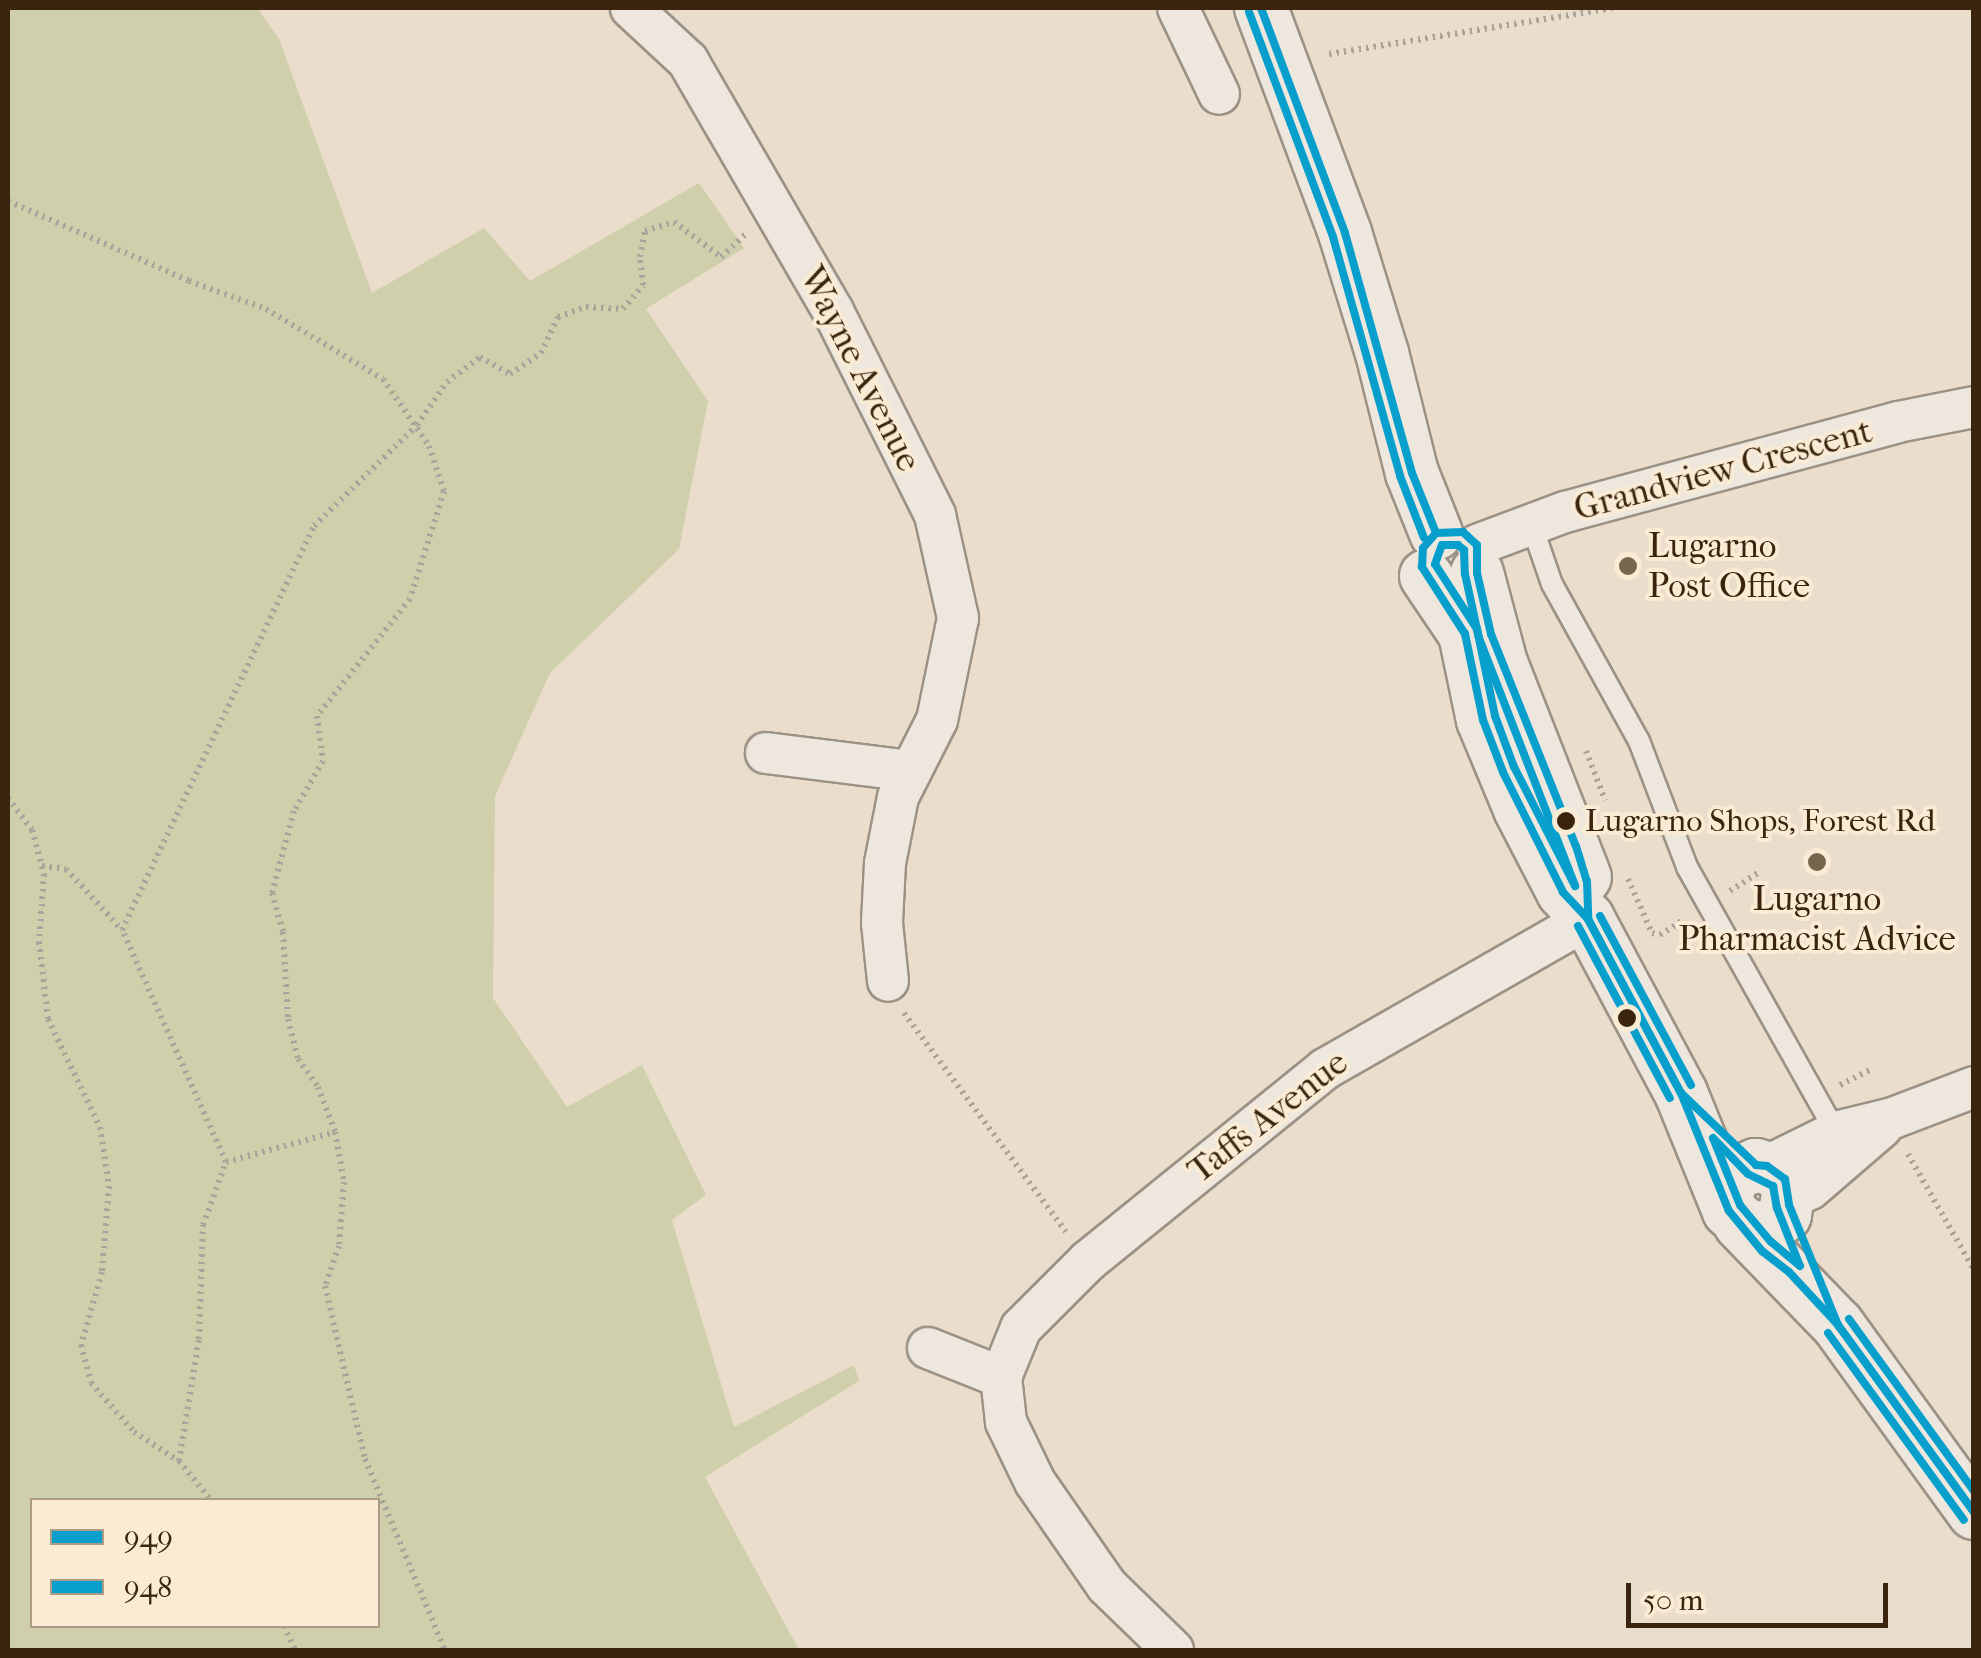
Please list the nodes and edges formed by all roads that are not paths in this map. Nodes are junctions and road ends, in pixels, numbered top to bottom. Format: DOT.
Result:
graph roads {
  1 [pos="631,8"];
  2 [pos="1178,8"];
  3 [pos="1262,8"];
  4 [pos="1219,94"];
  5 [pos="1974,407"];
  6 [pos="1532,526"];
  7 [pos="1454,556"];
  8 [pos="766,753"];
  9 [pos="911,771"];
  10 [pos="1588,919"];
  11 [pos="888,981"];
  12 [pos="1974,1088"];
  13 [pos="1836,1132"];
  14 [pos="1899,1132"];
  15 [pos="1761,1194"];
  16 [pos="928,1348"];
  17 [pos="1001,1377"];
  18 [pos="1974,1512"];
  19 [pos="1173,1650"];
  1 -- 9 [label="street, Wayne Avenue"];
  2 -- 4 [label="street"];
  3 -- 7 [label="street"];
  5 -- 6 [label="street, Grandview Crescent"];
  6 -- 7 [label="street, Grandview Crescent"];
  6 -- 13 [label="lane"];
  7 -- 10 [label="street"];
  8 -- 9 [label="street"];
  9 -- 11 [label="street, Wayne Avenue"];
  10 -- 15 [label="street"];
  10 -- 17 [label="street, Taffs Avenue"];
  12 -- 14 [label="street"];
  13 -- 14 [label="street"];
  13 -- 15 [label="street"];
  14 -- 15 [label="street"];
  15 -- 18 [label="street"];
  16 -- 17 [label="street"];
  17 -- 19 [label="street"];
}
